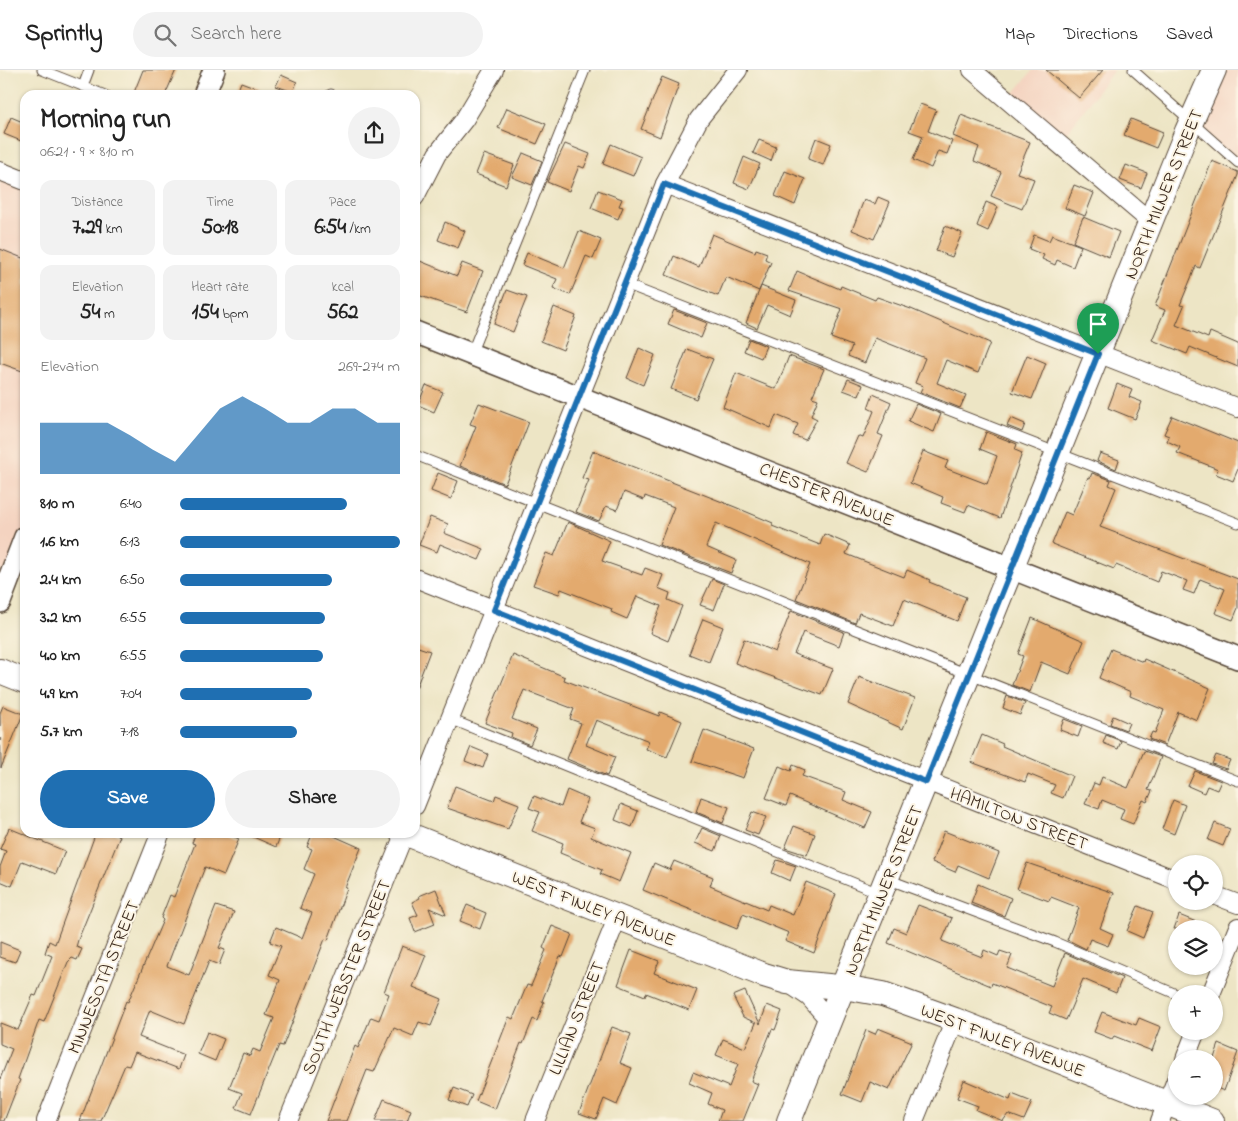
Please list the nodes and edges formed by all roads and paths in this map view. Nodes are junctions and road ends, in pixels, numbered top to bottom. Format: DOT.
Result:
graph roads {
  1 [pos="42,70"];
  2 [pos="89,70"];
  3 [pos="214,70"];
  4 [pos="494,70"];
  5 [pos="585,70"];
  6 [pos="738,70"];
  7 [pos="972,70"];
  8 [pos="1133,70"];
  9 [pos="1214,70"];
  10 [pos="83,86"];
  11 [pos="93,90"];
  12 [pos="206,90"];
  13 [pos="1191,122"];
  14 [pos="1238,162"];
  15 [pos="0,171"];
  16 [pos="20,179"];
  17 [pos="664,184"];
  18 [pos="420,187"];
  19 [pos="1152,223"];
  20 [pos="625,284"];
  21 [pos="420,334"];
  22 [pos="471,354"];
  23 [pos="1098,354"];
  24 [pos="580,396"];
  25 [pos="1238,408"];
  26 [pos="1058,453"];
  27 [pos="420,457"];
  28 [pos="537,503"];
  29 [pos="1238,523"];
  30 [pos="20,550"];
  31 [pos="1011,567"];
  32 [pos="420,580"];
  33 [pos="0,602"];
  34 [pos="494,610"];
  35 [pos="1238,658"];
  36 [pos="0,671"];
  37 [pos="970,675"];
  38 [pos="20,679"];
  39 [pos="450,719"];
  40 [pos="1238,781"];
  41 [pos="926,782"];
  42 [pos="420,794"];
  43 [pos="159,838"];
  44 [pos="402,838"];
  45 [pos="417,838"];
  46 [pos="1168,877"];
  47 [pos="884,887"];
  48 [pos="1223,898"];
  49 [pos="1238,904"];
  50 [pos="618,916"];
  51 [pos="1238,927"];
  52 [pos="787,982"];
  53 [pos="1215,985"];
  54 [pos="844,987"];
  55 [pos="1168,991"];
  56 [pos="955,1020"];
  57 [pos="830,1021"];
  58 [pos="1168,1100"];
  59 [pos="1163,1112"];
  60 [pos="46,1121"];
  61 [pos="288,1121"];
  62 [pos="535,1121"];
  63 [pos="789,1121"];
  64 [pos="914,1121"];
  65 [pos="1212,1121"];
  1 -- 10 [label="lane"];
  2 -- 10 [label="lane"];
  3 -- 12 [label="street"];
  4 -- 18 [label="street"];
  5 -- 22 [label="lane"];
  6 -- 17 [label="street"];
  7 -- 19 [label="street"];
  8 -- 13 [label="lane"];
  9 -- 13 [label="main road, NORTH MILNER STREET"];
  10 -- 11 [label="lane"];
  13 -- 14 [label="lane"];
  13 -- 19 [label="main road, NORTH MILNER STREET"];
  15 -- 16 [label="street"];
  17 -- 20 [label="street"];
  17 -- 23 [label="street"];
  19 -- 23 [label="main road, NORTH MILNER STREET"];
  20 -- 24 [label="street"];
  20 -- 26 [label="lane"];
  21 -- 22 [label="street, CHESTER AVENUE"];
  22 -- 24 [label="street, CHESTER AVENUE"];
  23 -- 25 [label="street"];
  23 -- 26 [label="main road, NORTH MILNER STREET"];
  24 -- 28 [label="street"];
  24 -- 31 [label="street, CHESTER AVENUE"];
  26 -- 29 [label="lane"];
  26 -- 31 [label="main road, NORTH MILNER STREET"];
  27 -- 28 [label="lane"];
  28 -- 34 [label="street"];
  28 -- 37 [label="lane"];
  30 -- 33 [label="street"];
  31 -- 35 [label="street, CHESTER AVENUE"];
  31 -- 37 [label="main road, NORTH MILNER STREET"];
  32 -- 34 [label="street, HAMILTON STREET"];
  34 -- 39 [label="street"];
  34 -- 41 [label="street, HAMILTON STREET"];
  36 -- 38 [label="main road"];
  37 -- 40 [label="lane"];
  37 -- 41 [label="main road, NORTH MILNER STREET"];
  39 -- 42 [label="street"];
  39 -- 47 [label="lane"];
  41 -- 46 [label="street, HAMILTON STREET"];
  41 -- 47 [label="main road, NORTH MILNER STREET"];
  43 -- 60 [label="street, MINNESOTA STREET"];
  44 -- 61 [label="street, SOUTH WEBSTER STREET"];
  45 -- 50 [label="main road, WEST FINLEY AVENUE"];
  47 -- 54 [label="main road, NORTH MILNER STREET"];
  47 -- 55 [label="lane"];
  48 -- 49 [label="street"];
  50 -- 52 [label="main road, WEST FINLEY AVENUE"];
  50 -- 62 [label="street, LILLIAN STREET"];
  51 -- 53 [label="street"];
  52 -- 54 [label="main road, WEST FINLEY AVENUE"];
  52 -- 57 [label="street, WEST FINLEY AVENUE"];
  54 -- 56 [label="main road, WEST FINLEY AVENUE"];
  54 -- 57 [label="main road, NORTH MILNER STREET"];
  56 -- 59 [label="main road, WEST FINLEY AVENUE"];
  56 -- 64 [label="street"];
  57 -- 63 [label="main road, NORTH MILNER STREET"];
  58 -- 59 [label="street"];
  59 -- 65 [label="main road, WEST FINLEY AVENUE"];
}
